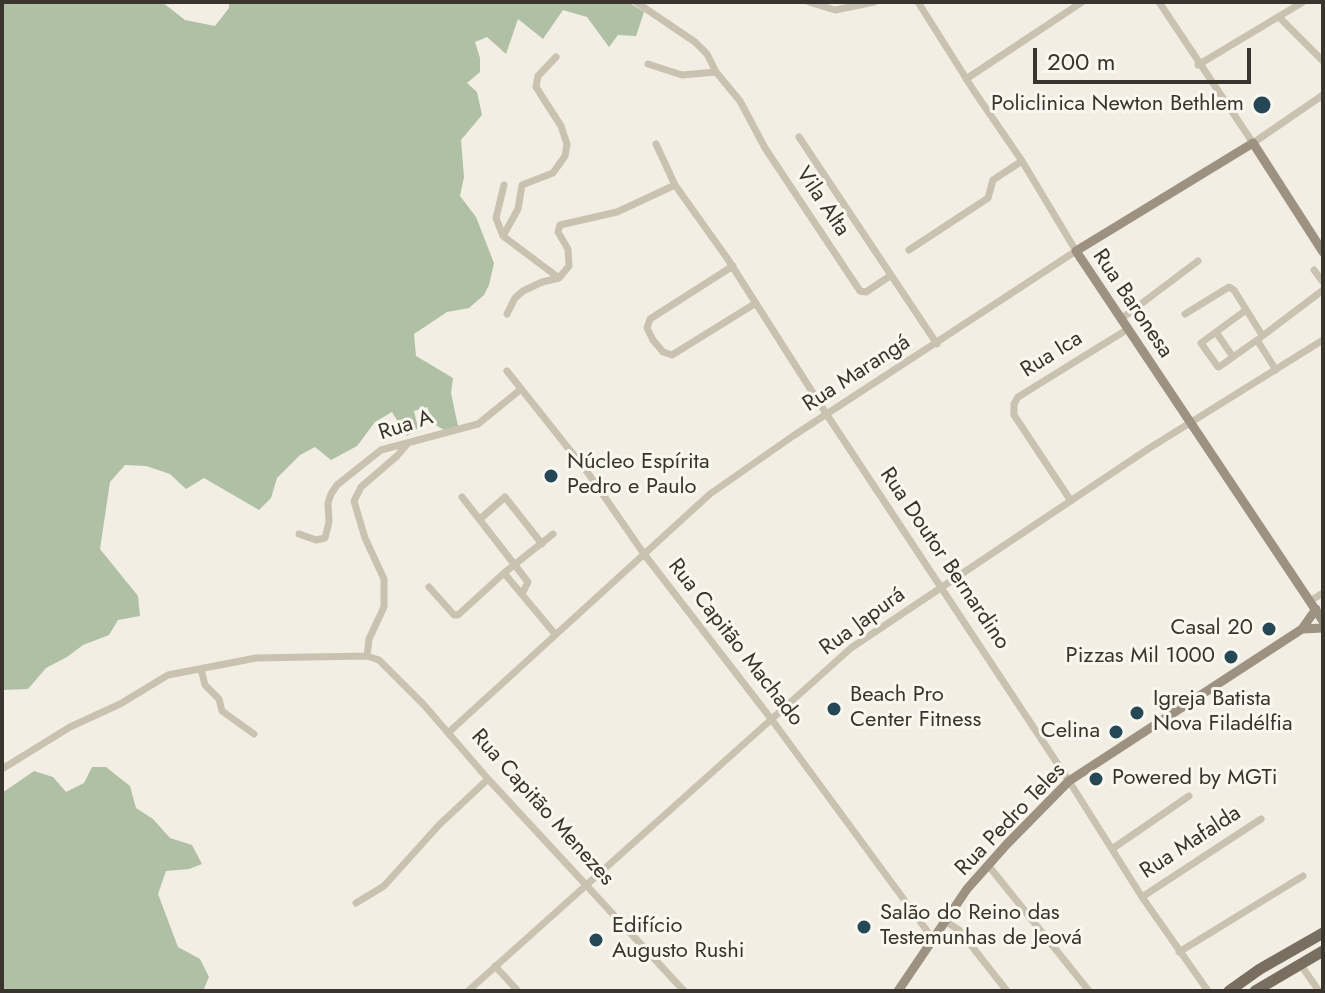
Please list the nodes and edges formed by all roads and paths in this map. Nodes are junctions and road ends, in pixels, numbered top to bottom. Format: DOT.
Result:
graph roads {
  1 [pos="636,2"];
  2 [pos="809,2"];
  3 [pos="874,2"];
  4 [pos="918,2"];
  5 [pos="1082,2"];
  6 [pos="1159,2"];
  7 [pos="1303,2"];
  8 [pos="1279,17"];
  9 [pos="556,57"];
  10 [pos="1323,61"];
  11 [pos="648,64"];
  12 [pos="1198,65"];
  13 [pos="716,72"];
  14 [pos="966,79"];
  15 [pos="1323,95"];
  16 [pos="799,137"];
  17 [pos="1253,143"];
  18 [pos="656,144"];
  19 [pos="1022,161"];
  20 [pos="504,185"];
  21 [pos="675,185"];
  22 [pos="503,236"];
  23 [pos="909,250"];
  24 [pos="1076,251"];
  25 [pos="1323,252"];
  26 [pos="1198,261"];
  27 [pos="733,266"];
  28 [pos="1314,270"];
  29 [pos="890,276"];
  30 [pos="559,278"];
  31 [pos="1323,282"];
  32 [pos="1323,290"];
  33 [pos="756,303"];
  34 [pos="1246,310"];
  35 [pos="507,314"];
  36 [pos="1185,314"];
  37 [pos="1121,319"];
  38 [pos="1128,329"];
  39 [pos="1216,332"];
  40 [pos="1260,338"];
  41 [pos="1323,340"];
  42 [pos="937,344"];
  43 [pos="1233,357"];
  44 [pos="1276,370"];
  45 [pos="507,371"];
  46 [pos="520,390"];
  47 [pos="827,415"];
  48 [pos="1190,425"];
  49 [pos="408,443"];
  50 [pos="462,497"];
  51 [pos="1071,501"];
  52 [pos="480,519"];
  53 [pos="299,534"];
  54 [pos="553,534"];
  55 [pos="542,544"];
  56 [pos="644,554"];
  57 [pos="514,565"];
  58 [pos="504,573"];
  59 [pos="429,587"];
  60 [pos="942,589"];
  61 [pos="1323,593"];
  62 [pos="522,594"];
  63 [pos="1313,605"];
  64 [pos="1323,621"];
  65 [pos="1323,628"];
  66 [pos="1302,629"];
  67 [pos="555,634"];
  68 [pos="367,656"];
  69 [pos="201,669"];
  70 [pos="772,720"];
  71 [pos="449,732"];
  72 [pos="254,734"];
  73 [pos="2,769"];
  74 [pos="488,779"];
  75 [pos="1069,781"];
  76 [pos="1189,796"];
  77 [pos="1261,819"];
  78 [pos="1112,849"];
  79 [pos="988,865"];
  80 [pos="1303,876"];
  81 [pos="586,884"];
  82 [pos="1142,897"];
  83 [pos="356,903"];
  84 [pos="945,921"];
  85 [pos="1323,933"];
  86 [pos="933,939"];
  87 [pos="1323,951"];
  88 [pos="1179,952"];
  89 [pos="1300,964"];
  90 [pos="495,966"];
  91 [pos="468,991"];
  92 [pos="518,991"];
  93 [pos="684,991"];
  94 [pos="900,991"];
  95 [pos="1007,991"];
  96 [pos="1089,991"];
  97 [pos="1208,991"];
  98 [pos="1229,991"];
  99 [pos="1255,991"];
  100 [pos="1319,991"];
  1 -- 13 [label="street"];
  2 -- 3 [label="street"];
  4 -- 14 [label="street, Rua Baronesa"];
  5 -- 14 [label="street"];
  6 -- 12 [label="street"];
  7 -- 8 [label="street"];
  8 -- 10 [label="street"];
  8 -- 12 [label="street"];
  9 -- 22 [label="street"];
  11 -- 13 [label="street"];
  12 -- 17 [label="street"];
  13 -- 29 [label="street, Vila Alta"];
  14 -- 19 [label="street, Rua Baronesa"];
  15 -- 17 [label="street, Rua Marangá"];
  16 -- 29 [label="street, Vila Alta"];
  17 -- 24 [label="street, Rua Marangá"];
  17 -- 25 [label="street"];
  18 -- 21 [label="street, Rua Doutor Bernardino"];
  19 -- 23 [label="street"];
  19 -- 24 [label="street, Rua Baronesa"];
  20 -- 22 [label="street"];
  21 -- 27 [label="street, Rua Doutor Bernardino"];
  21 -- 30 [label="street"];
  22 -- 30 [label="street"];
  24 -- 37 [label="street, Rua Baronesa"];
  24 -- 42 [label="street, Rua Marangá"];
  26 -- 37 [label="street"];
  27 -- 33 [label="street, Rua Doutor Bernardino"];
  27 -- 33 [label="street"];
  28 -- 31 [label="street"];
  29 -- 42 [label="street, Vila Alta"];
  30 -- 35 [label="street"];
  32 -- 40 [label="street"];
  33 -- 47 [label="street, Rua Doutor Bernardino"];
  34 -- 36 [label="street"];
  34 -- 39 [label="street"];
  34 -- 40 [label="street"];
  37 -- 38 [label="street, Rua Baronesa"];
  38 -- 48 [label="street, Rua Baronesa"];
  38 -- 51 [label="street, Rua Ica"];
  39 -- 43 [label="street"];
  39 -- 43 [label="street"];
  40 -- 43 [label="street"];
  40 -- 44 [label="street"];
  41 -- 44 [label="street, Rua Japurá"];
  42 -- 47 [label="street, Rua Marangá"];
  44 -- 48 [label="street, Rua Japurá"];
  45 -- 46 [label="street, Rua Capitão Machado"];
  46 -- 49 [label="street, Rua A"];
  46 -- 56 [label="street, Rua Capitão Machado"];
  47 -- 56 [label="street, Rua Marangá"];
  47 -- 60 [label="street, Rua Doutor Bernardino"];
  48 -- 51 [label="street, Rua Japurá"];
  48 -- 63 [label="street, Rua Baronesa"];
  49 -- 53 [label="street, Rua A"];
  49 -- 68 [label="street"];
  50 -- 52 [label="street"];
  51 -- 60 [label="street, Rua Japurá"];
  52 -- 55 [label="street"];
  52 -- 57 [label="street"];
  54 -- 55 [label="street"];
  55 -- 57 [label="street"];
  56 -- 67 [label="street, Rua Marangá"];
  56 -- 70 [label="street, Rua Capitão Machado"];
  57 -- 58 [label="street"];
  57 -- 62 [label="street"];
  58 -- 59 [label="street"];
  58 -- 62 [label="street"];
  60 -- 70 [label="street, Rua Japurá"];
  60 -- 75 [label="street, Rua Doutor Bernardino"];
  61 -- 63 [label="street"];
  62 -- 67 [label="street"];
  63 -- 64 [label="street, Rua Baronesa"];
  63 -- 66 [label="street, Rua Pedro Teles"];
  65 -- 66 [label="street"];
  66 -- 75 [label="street, Rua Pedro Teles"];
  67 -- 71 [label="street, Rua Marangá"];
  68 -- 69 [label="street"];
  68 -- 71 [label="street, Rua Capitão Menezes"];
  69 -- 72 [label="street"];
  69 -- 73 [label="street"];
  70 -- 81 [label="street, Rua Japurá"];
  70 -- 86 [label="street, Rua Capitão Machado"];
  71 -- 74 [label="street, Rua Capitão Menezes"];
  74 -- 81 [label="street, Rua Capitão Menezes"];
  74 -- 83 [label="street"];
  75 -- 78 [label="street, Rua Doutor Bernardino"];
  75 -- 79 [label="street, Rua Pedro Teles"];
  76 -- 78 [label="street"];
  77 -- 82 [label="street, Rua Mafalda"];
  78 -- 82 [label="street, Rua Doutor Bernardino"];
  79 -- 84 [label="street, Rua Pedro Teles"];
  79 -- 96 [label="street"];
  80 -- 88 [label="street"];
  81 -- 90 [label="street, Rua Japurá"];
  81 -- 93 [label="street, Rua Capitão Menezes"];
  82 -- 88 [label="street, Rua Doutor Bernardino"];
  84 -- 86 [label="street, Rua Pedro Teles"];
  84 -- 95 [label="street"];
  85 -- 98 [label="main road"];
  86 -- 94 [label="street, Rua Pedro Teles"];
  87 -- 89 [label="main road"];
  88 -- 97 [label="street, Rua Doutor Bernardino"];
  89 -- 99 [label="main road"];
  89 -- 100 [label="street"];
  90 -- 91 [label="street, Rua Japurá"];
  90 -- 92 [label="street"];
}
